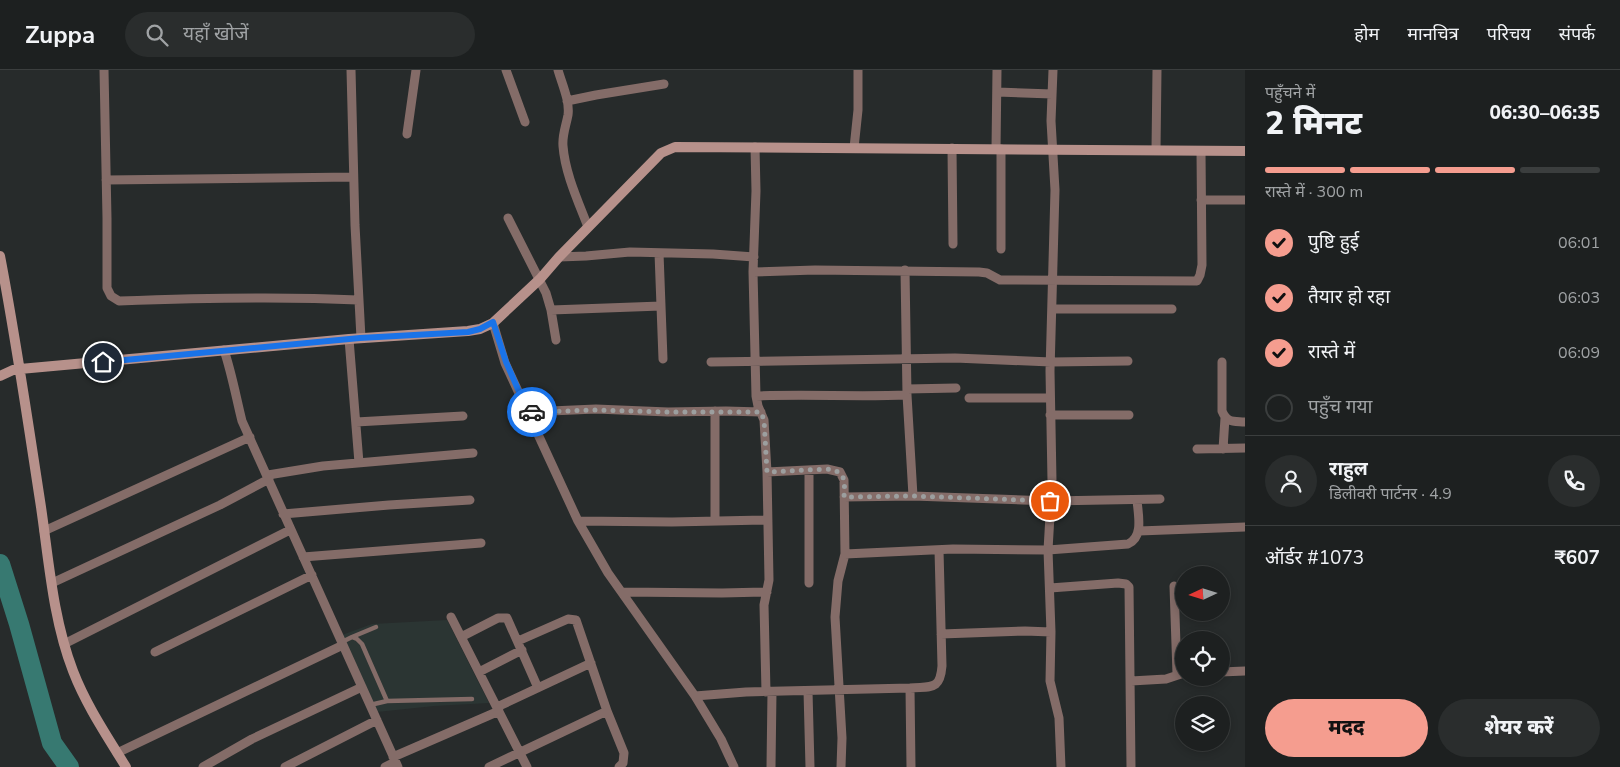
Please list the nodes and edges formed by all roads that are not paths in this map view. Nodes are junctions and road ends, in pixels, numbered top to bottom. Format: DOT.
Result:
graph roads {
  1 [pos="104,70"];
  2 [pos="351,70"];
  3 [pos="416,70"];
  4 [pos="506,70"];
  5 [pos="558,70"];
  6 [pos="858,70"];
  7 [pos="997,70"];
  8 [pos="1053,70"];
  9 [pos="1157,70"];
  10 [pos="664,84"];
  11 [pos="997,92"];
  12 [pos="1052,94"];
  13 [pos="567,101"];
  14 [pos="525,122"];
  15 [pos="407,134"];
  16 [pos="755,147"];
  17 [pos="854,148"];
  18 [pos="952,148"];
  19 [pos="999,149"];
  20 [pos="1053,149"];
  21 [pos="1156,150"];
  22 [pos="1201,150"];
  23 [pos="1245,151"];
  24 [pos="353,177"];
  25 [pos="106,180"];
  26 [pos="1201,200"];
  27 [pos="1245,200"];
  28 [pos="508,218"];
  29 [pos="588,227"];
  30 [pos="953,244"];
  31 [pos="1001,249"];
  32 [pos="659,253"];
  33 [pos="0,256"];
  34 [pos="559,257"];
  35 [pos="754,257"];
  36 [pos="905,270"];
  37 [pos="753,272"];
  38 [pos="540,279"];
  39 [pos="1054,280"];
  40 [pos="358,300"];
  41 [pos="661,306"];
  42 [pos="1053,309"];
  43 [pos="1172,309"];
  44 [pos="551,310"];
  45 [pos="493,322"];
  46 [pos="360,338"];
  47 [pos="348,339"];
  48 [pos="556,340"];
  49 [pos="224,350"];
  50 [pos="907,358"];
  51 [pos="663,360"];
  52 [pos="756,361"];
  53 [pos="1128,361"];
  54 [pos="711,362"];
  55 [pos="1051,362"];
  56 [pos="1222,362"];
  57 [pos="20,369"];
  58 [pos="3,374"];
  59 [pos="956,388"];
  60 [pos="907,392"];
  61 [pos="756,396"];
  62 [pos="969,398"];
  63 [pos="1050,398"];
  64 [pos="714,411"];
  65 [pos="528,412"];
  66 [pos="761,412"];
  67 [pos="1050,415"];
  68 [pos="1129,415"];
  69 [pos="463,416"];
  70 [pos="1225,418"];
  71 [pos="356,422"];
  72 [pos="1245,422"];
  73 [pos="250,437"];
  74 [pos="1245,448"];
  75 [pos="1197,449"];
  76 [pos="1223,449"];
  77 [pos="474,453"];
  78 [pos="359,463"];
  79 [pos="809,470"];
  80 [pos="767,472"];
  81 [pos="269,477"];
  82 [pos="913,496"];
  83 [pos="844,497"];
  84 [pos="1160,499"];
  85 [pos="470,500"];
  86 [pos="1137,500"];
  87 [pos="1050,501"];
  88 [pos="283,514"];
  89 [pos="768,520"];
  90 [pos="578,521"];
  91 [pos="715,521"];
  92 [pos="1245,527"];
  93 [pos="290,530"];
  94 [pos="44,531"];
  95 [pos="1139,531"];
  96 [pos="481,543"];
  97 [pos="939,550"];
  98 [pos="1048,550"];
  99 [pos="845,554"];
  100 [pos="303,556"];
  101 [pos="312,575"];
  102 [pos="52,583"];
  103 [pos="809,583"];
  104 [pos="1174,586"];
  105 [pos="1050,588"];
  106 [pos="623,592"];
  107 [pos="766,592"];
  108 [pos="451,617"];
  109 [pos="376,627"];
  110 [pos="1177,631"];
  111 [pos="1051,632"];
  112 [pos="941,634"];
  113 [pos="352,637"];
  114 [pos="461,637"];
  115 [pos="518,641"];
  116 [pos="342,643"];
  117 [pos="64,644"];
  118 [pos="522,650"];
  119 [pos="155,652"];
  120 [pos="591,663"];
  121 [pos="1245,671"];
  122 [pos="479,672"];
  123 [pos="1230,672"];
  124 [pos="1175,675"];
  125 [pos="1131,681"];
  126 [pos="362,687"];
  127 [pos="538,688"];
  128 [pos="910,688"];
  129 [pos="808,691"];
  130 [pos="840,691"];
  131 [pos="769,692"];
  132 [pos="695,696"];
  133 [pos="472,698"];
  134 [pos="387,701"];
  135 [pos="370,705"];
  136 [pos="498,709"];
  137 [pos="607,711"];
  138 [pos="377,720"];
  139 [pos="117,753"];
  140 [pos="520,753"];
  141 [pos="396,762"];
  142 [pos="126,767"];
  143 [pos="203,767"];
  144 [pos="285,767"];
  145 [pos="384,767"];
  146 [pos="489,767"];
  147 [pos="527,767"];
  148 [pos="618,767"];
  149 [pos="734,767"];
  150 [pos="771,767"];
  151 [pos="810,767"];
  152 [pos="841,767"];
  153 [pos="911,767"];
  154 [pos="1061,767"];
  155 [pos="1131,767"];
  1 -- 25 [label="street"];
  2 -- 24 [label="street"];
  3 -- 15 [label="street"];
  4 -- 14 [label="street"];
  5 -- 13 [label="street"];
  6 -- 17 [label="street"];
  7 -- 11 [label="street"];
  8 -- 12 [label="street"];
  9 -- 21 [label="street"];
  10 -- 13 [label="street"];
  11 -- 12 [label="street"];
  11 -- 19 [label="street"];
  12 -- 20 [label="street"];
  13 -- 29 [label="street"];
  16 -- 17 [label="street"];
  16 -- 29 [label="street"];
  16 -- 35 [label="street"];
  17 -- 18 [label="street"];
  18 -- 19 [label="street"];
  18 -- 30 [label="street"];
  19 -- 20 [label="street"];
  19 -- 31 [label="street"];
  20 -- 21 [label="street"];
  20 -- 39 [label="street"];
  21 -- 22 [label="street"];
  22 -- 23 [label="street"];
  22 -- 26 [label="street"];
  24 -- 25 [label="street"];
  24 -- 40 [label="street"];
  25 -- 40 [label="street"];
  26 -- 27 [label="street"];
  26 -- 39 [label="street"];
  28 -- 38 [label="street"];
  29 -- 34 [label="street"];
  32 -- 34 [label="street"];
  32 -- 35 [label="street"];
  32 -- 41 [label="street"];
  33 -- 57 [label="street"];
  34 -- 38 [label="street"];
  35 -- 37 [label="street"];
  36 -- 37 [label="street"];
  36 -- 39 [label="street"];
  36 -- 50 [label="street"];
  37 -- 52 [label="street"];
  38 -- 44 [label="street"];
  38 -- 45 [label="street"];
  39 -- 42 [label="street"];
  40 -- 46 [label="street"];
  41 -- 44 [label="street"];
  41 -- 51 [label="street"];
  42 -- 43 [label="street"];
  42 -- 55 [label="street"];
  44 -- 48 [label="street"];
  45 -- 46 [label="street"];
  45 -- 65 [label="street"];
  46 -- 47 [label="street"];
  47 -- 49 [label="street"];
  47 -- 71 [label="street"];
  49 -- 57 [label="street"];
  49 -- 73 [label="street"];
  50 -- 52 [label="street"];
  50 -- 55 [label="street"];
  50 -- 60 [label="street"];
  52 -- 54 [label="street"];
  52 -- 61 [label="street"];
  53 -- 55 [label="street"];
  55 -- 63 [label="street"];
  56 -- 70 [label="street"];
  57 -- 58 [label="street"];
  57 -- 94 [label="street"];
  59 -- 60 [label="street"];
  60 -- 61 [label="street"];
  60 -- 82 [label="street"];
  61 -- 66 [label="street"];
  62 -- 63 [label="street"];
  63 -- 67 [label="street"];
  64 -- 65 [label="street"];
  64 -- 66 [label="street"];
  64 -- 91 [label="street"];
  65 -- 90 [label="street"];
  66 -- 80 [label="street"];
  67 -- 68 [label="street"];
  67 -- 87 [label="street"];
  69 -- 71 [label="street"];
  70 -- 72 [label="street"];
  70 -- 76 [label="street"];
  71 -- 78 [label="street"];
  73 -- 81 [label="street"];
  73 -- 94 [label="street"];
  74 -- 76 [label="street"];
  75 -- 76 [label="street"];
  77 -- 78 [label="street"];
  78 -- 81 [label="street"];
  79 -- 80 [label="street"];
  79 -- 83 [label="street"];
  79 -- 103 [label="street"];
  80 -- 89 [label="street"];
  81 -- 88 [label="street"];
  81 -- 102 [label="street"];
  82 -- 83 [label="street"];
  82 -- 87 [label="street"];
  83 -- 99 [label="street"];
  84 -- 86 [label="street"];
  85 -- 88 [label="street"];
  86 -- 87 [label="street"];
  86 -- 95 [label="street"];
  87 -- 98 [label="street"];
  88 -- 93 [label="street"];
  89 -- 91 [label="street"];
  89 -- 107 [label="street"];
  90 -- 91 [label="street"];
  90 -- 106 [label="street"];
  92 -- 95 [label="street"];
  93 -- 100 [label="street"];
  93 -- 117 [label="street"];
  94 -- 102 [label="street"];
  95 -- 98 [label="street"];
  96 -- 100 [label="street"];
  97 -- 98 [label="street"];
  97 -- 99 [label="street"];
  97 -- 112 [label="street"];
  98 -- 105 [label="street"];
  99 -- 130 [label="street"];
  100 -- 101 [label="street"];
  101 -- 116 [label="street"];
  101 -- 119 [label="street"];
  102 -- 117 [label="street"];
  104 -- 110 [label="street"];
  105 -- 111 [label="street"];
  105 -- 125 [label="street"];
  106 -- 107 [label="street"];
  106 -- 132 [label="street"];
  107 -- 131 [label="street"];
  108 -- 114 [label="street"];
  109 -- 113 [label="lane"];
  111 -- 112 [label="street"];
  111 -- 154 [label="street"];
  112 -- 128 [label="street"];
  113 -- 116 [label="lane"];
  113 -- 134 [label="lane"];
  114 -- 115 [label="street"];
  114 -- 122 [label="street"];
  115 -- 118 [label="street"];
  115 -- 120 [label="street"];
  116 -- 126 [label="street"];
  116 -- 139 [label="street"];
  117 -- 139 [label="street"];
  118 -- 122 [label="street"];
  118 -- 127 [label="street"];
  120 -- 127 [label="street"];
  120 -- 137 [label="street"];
  121 -- 123 [label="street"];
  122 -- 136 [label="street"];
  124 -- 125 [label="street"];
  125 -- 155 [label="street"];
  126 -- 135 [label="street"];
  126 -- 143 [label="street"];
  127 -- 136 [label="street"];
  128 -- 130 [label="street"];
  128 -- 153 [label="street"];
  129 -- 130 [label="street"];
  129 -- 131 [label="street"];
  129 -- 151 [label="street"];
  130 -- 152 [label="street"];
  131 -- 132 [label="street"];
  131 -- 150 [label="street"];
  132 -- 149 [label="street"];
  133 -- 134 [label="lane"];
  134 -- 135 [label="lane"];
  135 -- 138 [label="street"];
  136 -- 140 [label="street"];
  136 -- 141 [label="street"];
  137 -- 140 [label="street"];
  137 -- 148 [label="street"];
  138 -- 141 [label="street"];
  138 -- 144 [label="street"];
  139 -- 142 [label="street"];
  140 -- 146 [label="street"];
  140 -- 147 [label="street"];
  141 -- 145 [label="street"];
}
